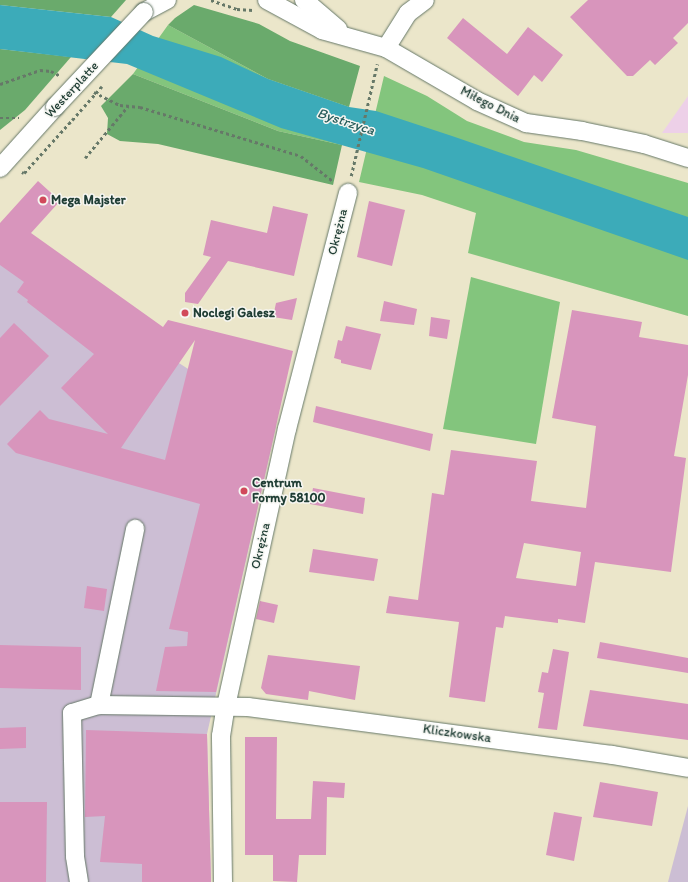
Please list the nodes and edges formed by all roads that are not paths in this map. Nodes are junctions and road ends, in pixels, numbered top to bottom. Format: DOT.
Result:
graph roads {
  1 [pos="166,0"];
  2 [pos="267,0"];
  3 [pos="304,0"];
  4 [pos="425,0"];
  5 [pos="147,4"];
  6 [pos="349,36"];
  7 [pos="386,48"];
  8 [pos="688,158"];
  9 [pos="0,168"];
  10 [pos="348,193"];
  11 [pos="136,529"];
  12 [pos="99,706"];
  13 [pos="226,706"];
  14 [pos="688,768"];
  15 [pos="79,882"];
  16 [pos="223,882"];
  1 -- 5 [label="street, Westerplatte"];
  2 -- 6 [label="street, Miłego Dnia"];
  3 -- 6 [label="street, Miłego Dnia"];
  4 -- 7 [label="street"];
  5 -- 9 [label="street, Westerplatte, bridge"];
  6 -- 7 [label="street, Miłego Dnia"];
  7 -- 8 [label="street, Miłego Dnia"];
  10 -- 13 [label="street, Okrężna"];
  11 -- 12 [label="street"];
  12 -- 13 [label="street, Kliczkowska"];
  12 -- 15 [label="street, Kliczkowska"];
  13 -- 14 [label="street, Kliczkowska"];
  13 -- 16 [label="street, Okrężna"];
}
